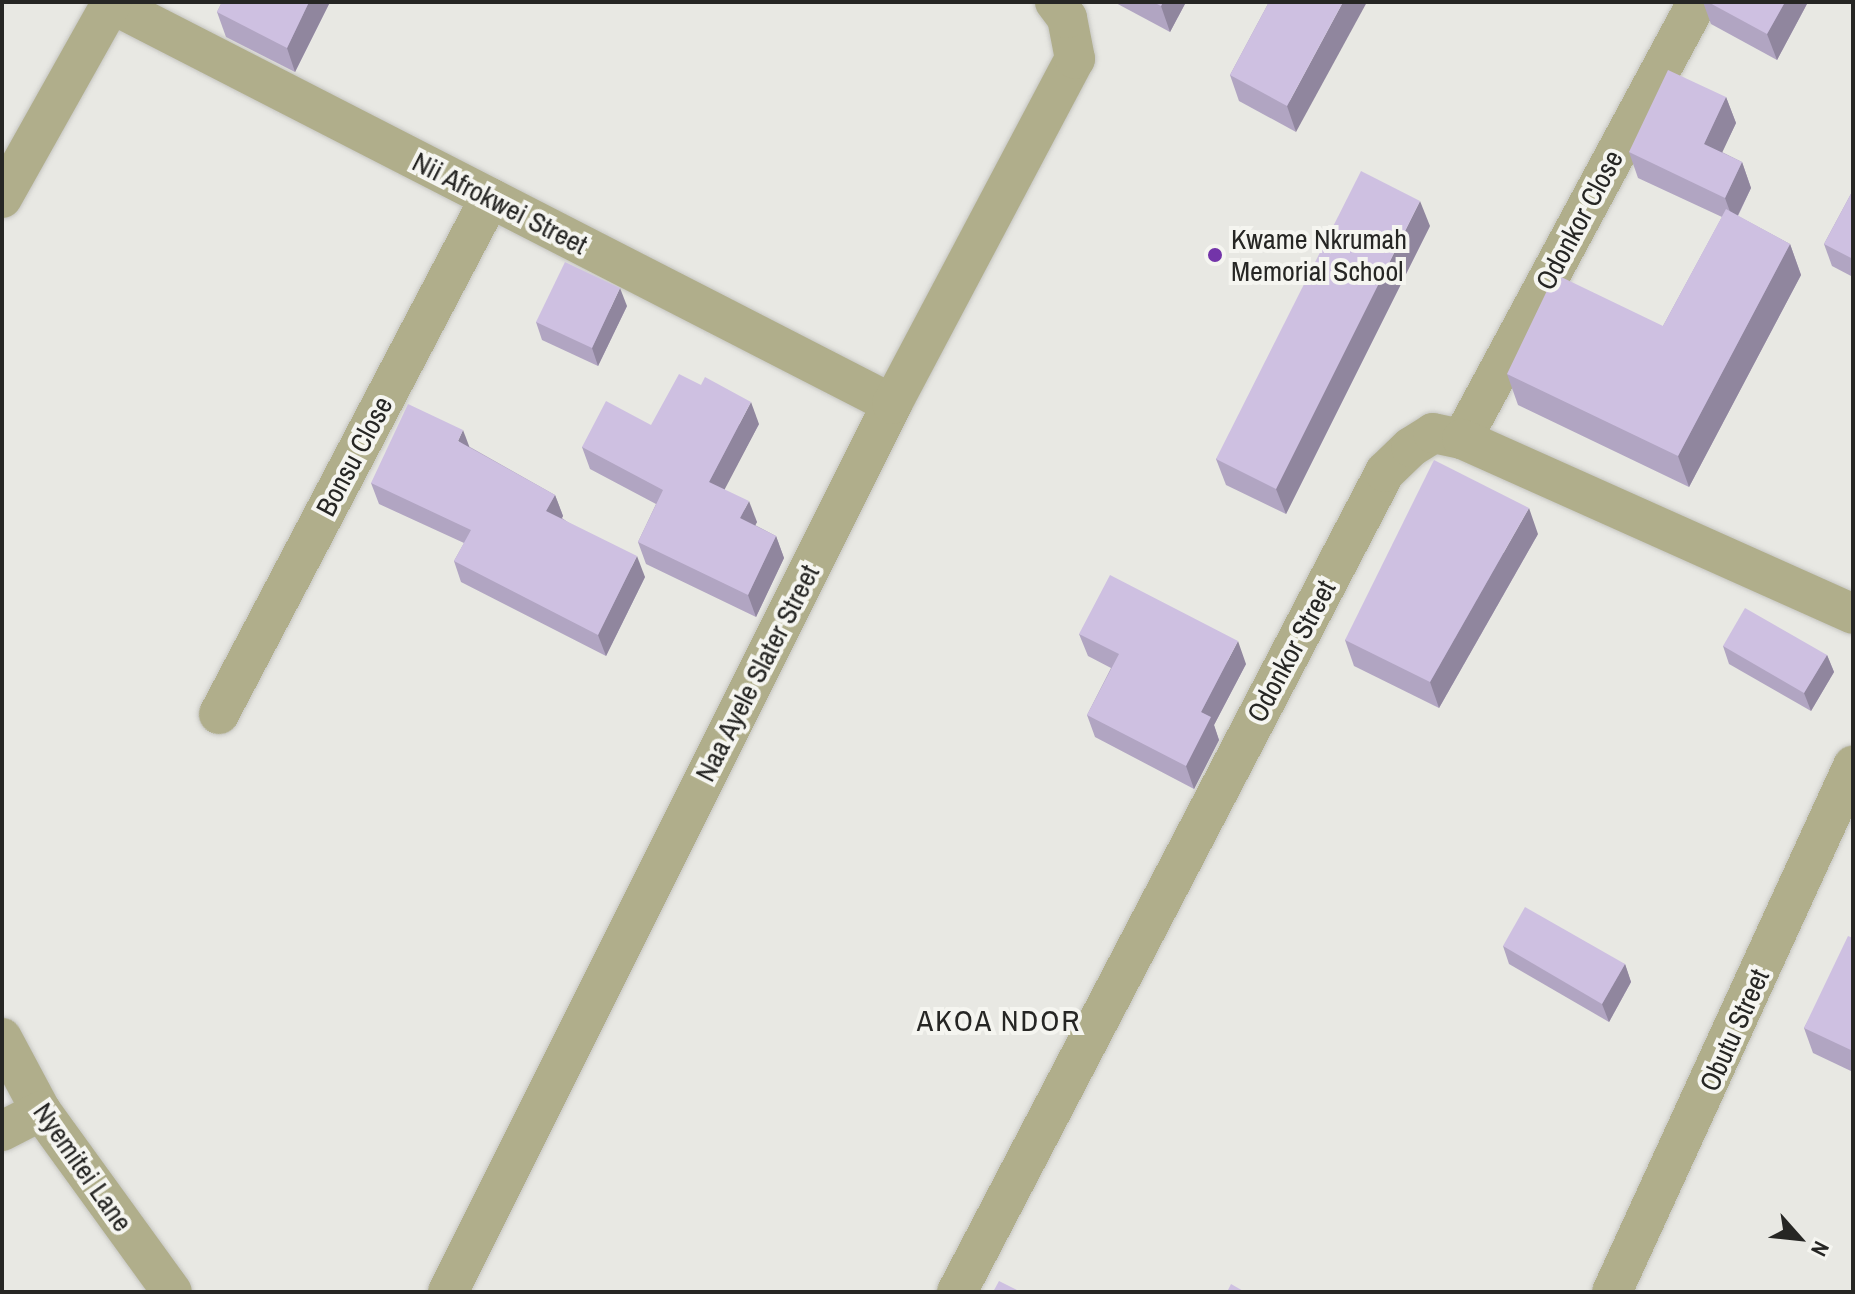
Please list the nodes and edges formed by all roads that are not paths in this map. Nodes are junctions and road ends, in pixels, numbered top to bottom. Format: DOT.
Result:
graph roads {
  1 [pos="1055,2"];
  2 [pos="1697,2"];
  3 [pos="110,3"];
  4 [pos="2,198"];
  5 [pos="490,198"];
  6 [pos="892,404"];
  7 [pos="1462,439"];
  8 [pos="1853,614"];
  9 [pos="219,714"];
  10 [pos="1853,766"];
  11 [pos="2,1038"];
  12 [pos="41,1111"];
  13 [pos="2,1131"];
  14 [pos="172,1292"];
  15 [pos="448,1292"];
  16 [pos="957,1292"];
  17 [pos="1612,1292"];
  1 -- 6 [label="street, Naa Ayele Slater Street"];
  2 -- 7 [label="street, Odonkor Close"];
  3 -- 4 [label="street"];
  3 -- 5 [label="street, Nii Afrokwei Street"];
  5 -- 6 [label="street, Nii Afrokwei Street"];
  5 -- 9 [label="street, Bonsu Close"];
  6 -- 15 [label="street, Naa Ayele Slater Street"];
  7 -- 8 [label="street, Odonkor Street"];
  7 -- 16 [label="street, Odonkor Street"];
  10 -- 17 [label="street, Obutu Street"];
  11 -- 12 [label="street, Nyemitei Lane"];
  12 -- 13 [label="street"];
  12 -- 14 [label="street, Nyemitei Lane"];
}
